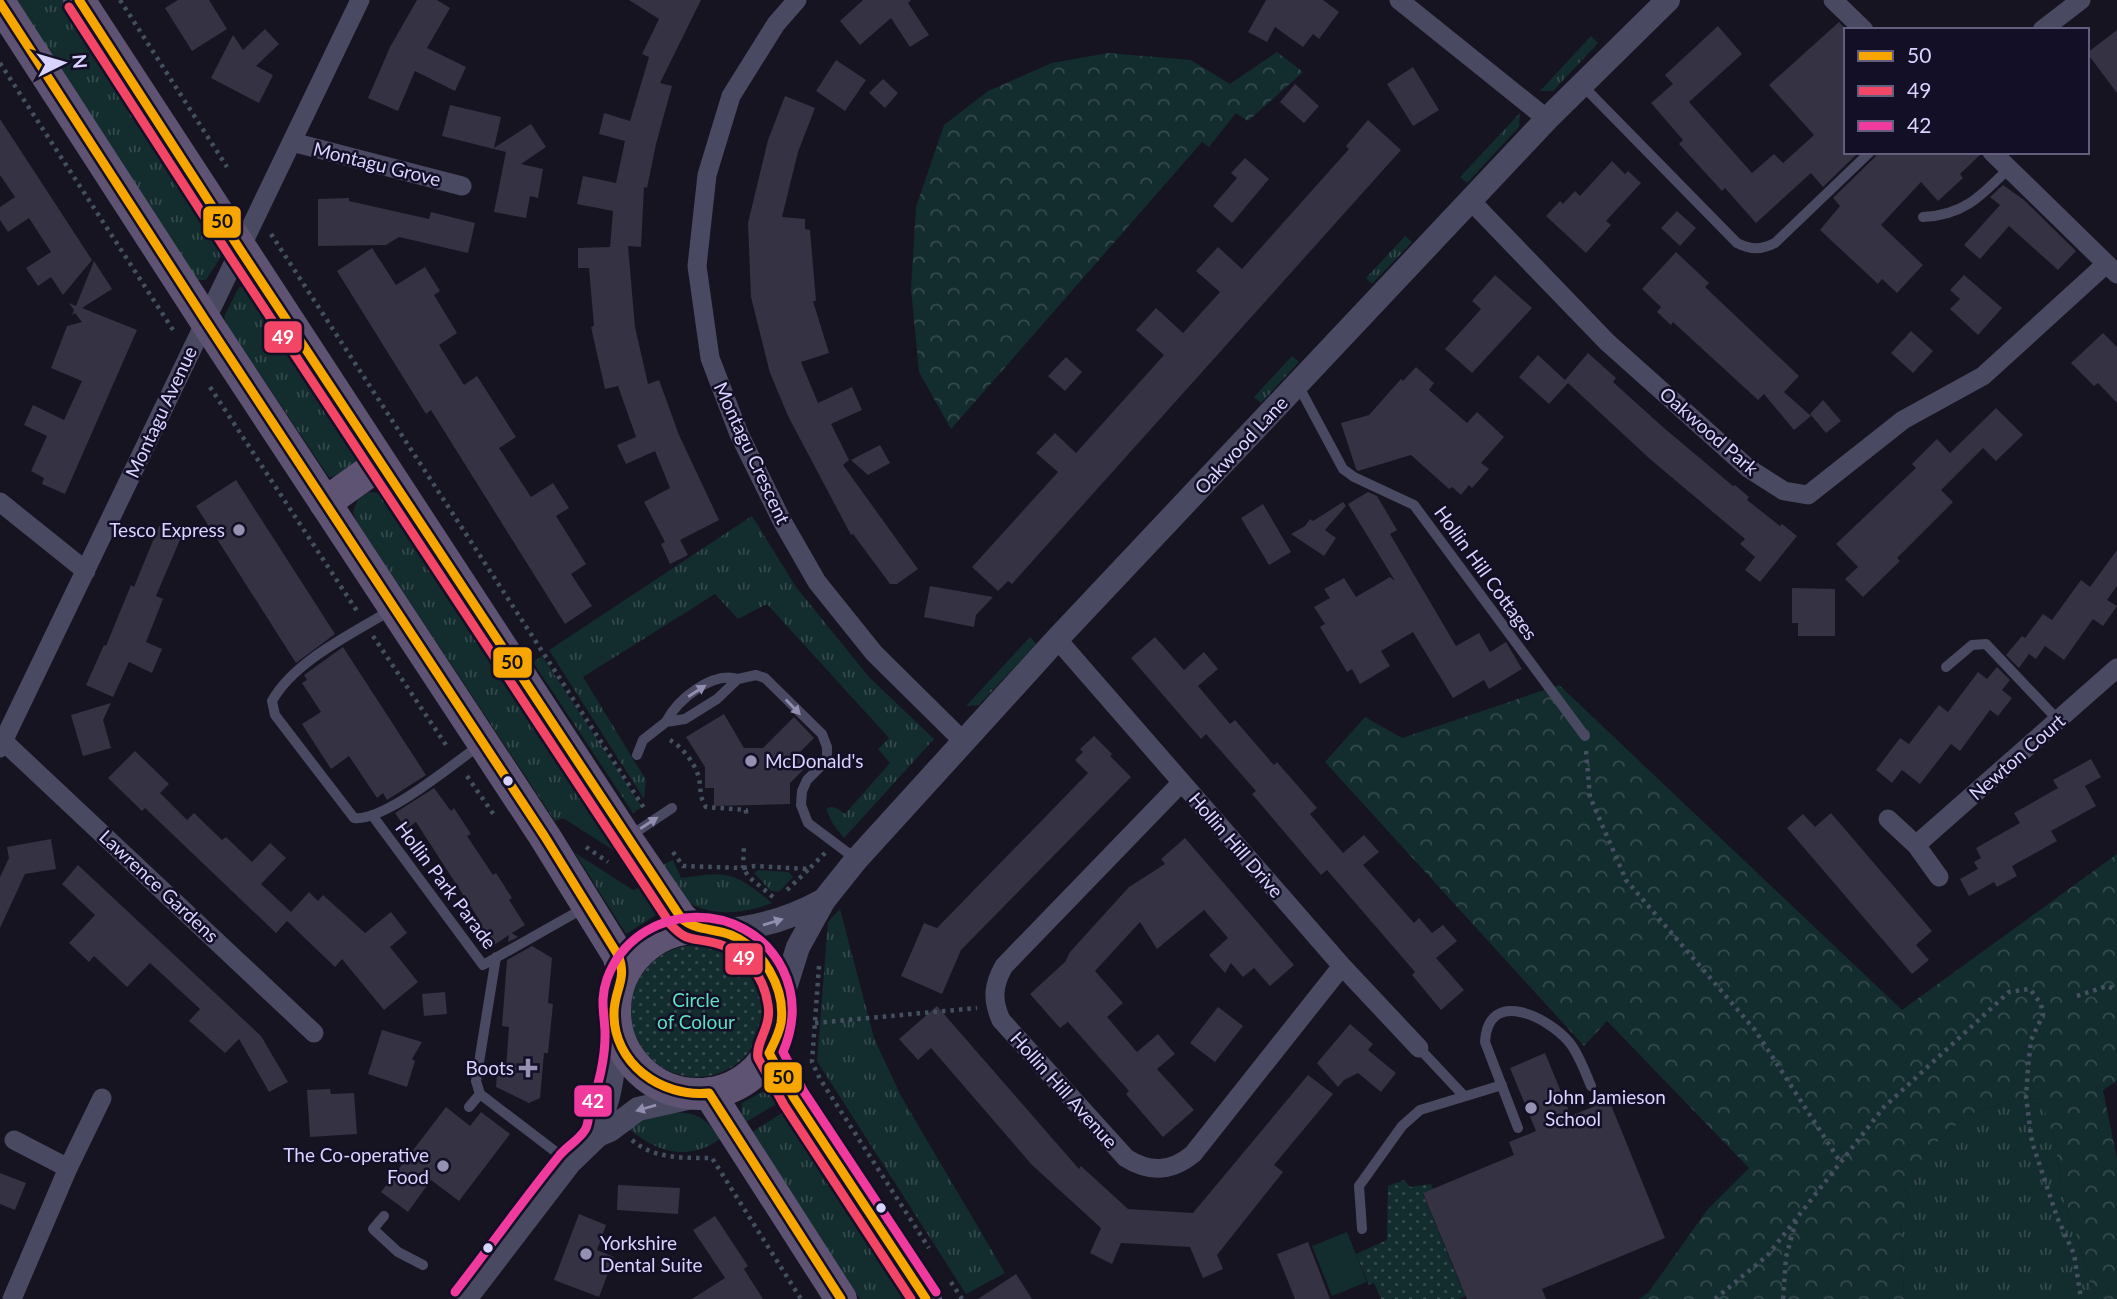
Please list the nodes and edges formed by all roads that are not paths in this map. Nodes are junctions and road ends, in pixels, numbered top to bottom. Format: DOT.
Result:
graph roads {
  1 [pos="79,0"];
  2 [pos="360,0"];
  3 [pos="797,0"];
  4 [pos="1399,0"];
  5 [pos="1668,0"];
  6 [pos="1833,0"];
  7 [pos="2081,0"];
  8 [pos="0,3"];
  9 [pos="1862,28"];
  10 [pos="2045,28"];
  11 [pos="1581,85"];
  12 [pos="1547,119"];
  13 [pos="292,142"];
  14 [pos="1868,154"];
  15 [pos="1994,154"];
  16 [pos="2008,168"];
  17 [pos="461,186"];
  18 [pos="1471,201"];
  19 [pos="1923,217"];
  20 [pos="241,250"];
  21 [pos="2112,269"];
  22 [pos="205,320"];
  23 [pos="1298,384"];
  24 [pos="381,463"];
  25 [pos="0,502"];
  26 [pos="325,503"];
  27 [pos="86,571"];
  28 [pos="394,608"];
  29 [pos="1057,639"];
  30 [pos="1946,667"];
  31 [pos="2117,668"];
  32 [pos="738,679"];
  33 [pos="2058,720"];
  34 [pos="666,722"];
  35 [pos="1585,736"];
  36 [pos="1,742"];
  37 [pos="964,742"];
  38 [pos="483,743"];
  39 [pos="637,755"];
  40 [pos="1181,783"];
  41 [pos="672,808"];
  42 [pos="372,816"];
  43 [pos="1888,819"];
  44 [pos="626,838"];
  45 [pos="1916,845"];
  46 [pos="856,860"];
  47 [pos="1939,877"];
  48 [pos="824,900"];
  49 [pos="588,906"];
  50 [pos="704,929"];
  51 [pos="496,957"];
  52 [pos="1342,966"];
  53 [pos="623,972"];
  54 [pos="781,1001"];
  55 [pos="617,1027"];
  56 [pos="314,1033"];
  57 [pos="1419,1048"];
  58 [pos="769,1053"];
  59 [pos="1502,1085"];
  60 [pos="1591,1086"];
  61 [pos="480,1094"];
  62 [pos="705,1094"];
  63 [pos="1464,1097"];
  64 [pos="103,1098"];
  65 [pos="469,1107"];
  66 [pos="1518,1128"];
  67 [pos="606,1130"];
  68 [pos="14,1140"];
  69 [pos="570,1163"];
  70 [pos="68,1168"];
  71 [pos="384,1216"];
  72 [pos="1362,1229"];
  73 [pos="423,1265"];
  74 [pos="12,1299"];
  75 [pos="465,1299"];
  76 [pos="841,1299"];
  77 [pos="926,1299"];
  1 -- 20 [label="main road"];
  2 -- 13 [label="street, Montagu Avenue"];
  3 -- 37 [label="street, Montagu Crescent"];
  4 -- 12 [label="street"];
  5 -- 11 [label="street, Oakwood Lane"];
  6 -- 9 [label="street"];
  7 -- 10 [label="street"];
  8 -- 22 [label="main road"];
  11 -- 12 [label="street, Oakwood Lane"];
  11 -- 14 [label="lane"];
  12 -- 18 [label="street, Oakwood Lane"];
  13 -- 17 [label="street, Montagu Grove"];
  13 -- 20 [label="street, Montagu Avenue"];
  15 -- 16 [label="street"];
  16 -- 19 [label="lane"];
  16 -- 21 [label="street"];
  18 -- 21 [label="street, Oakwood Park"];
  18 -- 23 [label="street, Oakwood Lane"];
  20 -- 22 [label="street, Montagu Avenue"];
  20 -- 24 [label="main road"];
  22 -- 26 [label="main road"];
  22 -- 27 [label="street, Montagu Avenue"];
  23 -- 29 [label="street, Oakwood Lane"];
  23 -- 35 [label="lane, Hollin Hill Cottages"];
  24 -- 26 [label="main road"];
  24 -- 44 [label="main road"];
  25 -- 27 [label="street"];
  26 -- 28 [label="main road"];
  27 -- 36 [label="street, Montagu Avenue"];
  28 -- 38 [label="main road"];
  28 -- 42 [label="lane, Hollin Park Parade"];
  29 -- 37 [label="street, Oakwood Lane"];
  29 -- 40 [label="street, Hollin Hill Drive"];
  30 -- 33 [label="lane"];
  31 -- 33 [label="street, Newton Court"];
  32 -- 34 [label="lane"];
  34 -- 32 [label="lane, one-way"];
  32 -- 46 [label="lane, one-way"];
  33 -- 45 [label="street, Newton Court"];
  34 -- 39 [label="lane"];
  36 -- 56 [label="street, Lawrence Gardens"];
  37 -- 46 [label="street, Oakwood Lane"];
  38 -- 42 [label="lane, Hollin Park Parade"];
  38 -- 49 [label="main road"];
  40 -- 52 [label="street, Hollin Hill Drive"];
  40 -- 52 [label="street, Hollin Hill Avenue"];
  44 -- 41 [label="lane, one-way"];
  42 -- 51 [label="lane, Hollin Park Parade"];
  43 -- 45 [label="street"];
  44 -- 50 [label="main road"];
  45 -- 47 [label="street"];
  46 -- 48 [label="street, Oakwood Lane"];
  50 -- 48 [label="street, Oakwood Lane, one-way"];
  48 -- 54 [label="street, Oakwood Lane"];
  49 -- 51 [label="lane, Hollin Park Parade"];
  49 -- 53 [label="main road"];
  50 -- 53 [label="main road"];
  50 -- 54 [label="main road"];
  51 -- 61 [label="lane, Hollin Park Parade"];
  52 -- 57 [label="street, Hollin Hill Drive"];
  53 -- 55 [label="main road"];
  54 -- 58 [label="main road"];
  55 -- 62 [label="main road"];
  55 -- 67 [label="street"];
  57 -- 63 [label="lane"];
  58 -- 62 [label="main road"];
  58 -- 77 [label="main road"];
  59 -- 60 [label="lane"];
  59 -- 63 [label="lane"];
  59 -- 66 [label="lane"];
  61 -- 65 [label="lane"];
  61 -- 69 [label="lane"];
  62 -- 67 [label="street, one-way"];
  62 -- 76 [label="main road"];
  63 -- 72 [label="lane"];
  64 -- 70 [label="street"];
  67 -- 69 [label="street"];
  68 -- 70 [label="street"];
  69 -- 75 [label="street"];
  70 -- 74 [label="street"];
  71 -- 73 [label="lane"];
}
